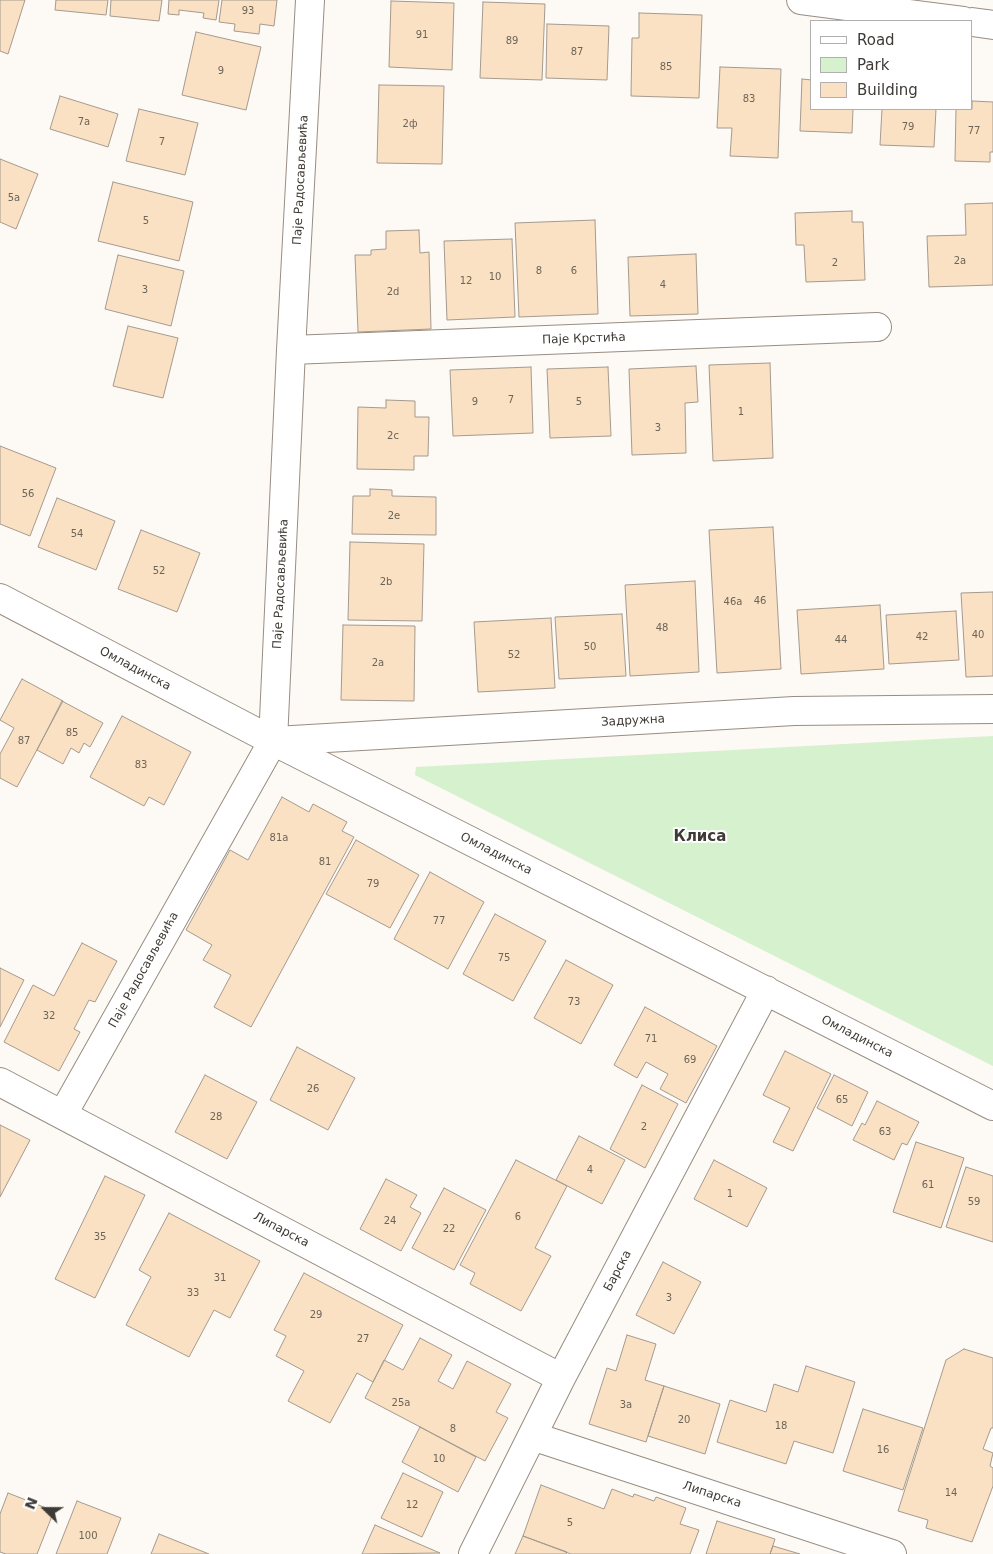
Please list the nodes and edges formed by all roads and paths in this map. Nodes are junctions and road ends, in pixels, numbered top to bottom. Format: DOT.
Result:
graph roads {
  1 [pos="310,0"];
  2 [pos="801,0"];
  3 [pos="955,20"];
  4 [pos="973,22"];
  5 [pos="993,25"];
  6 [pos="877,327"];
  7 [pos="292,350"];
  8 [pos="0,598"];
  9 [pos="993,709"];
  10 [pos="274,741"];
  11 [pos="766,990"];
  12 [pos="0,1082"];
  13 [pos="993,1106"];
  14 [pos="63,1114"];
  15 [pos="561,1378"];
  16 [pos="532,1436"];
  17 [pos="474,1554"];
  18 [pos="892,1554"];
  1 -- 7 [label="street, Паје Радосављевића"];
  2 -- 3 [label="street"];
  4 -- 5 [label="street"];
  6 -- 7 [label="street, Паје Крстића"];
  7 -- 10 [label="street, Паје Радосављевића"];
  8 -- 10 [label="street, Омладинска"];
  9 -- 10 [label="street, Задружна"];
  10 -- 11 [label="street, Омладинска"];
  10 -- 14 [label="street, Паје Радосављевића"];
  11 -- 13 [label="street, Омладинска"];
  11 -- 15 [label="street, Барска"];
  12 -- 14 [label="street, Липарска"];
  14 -- 15 [label="street, Липарска"];
  15 -- 16 [label="street, Барска"];
  16 -- 17 [label="street, Барска"];
  16 -- 18 [label="street, Липарска"];
}
